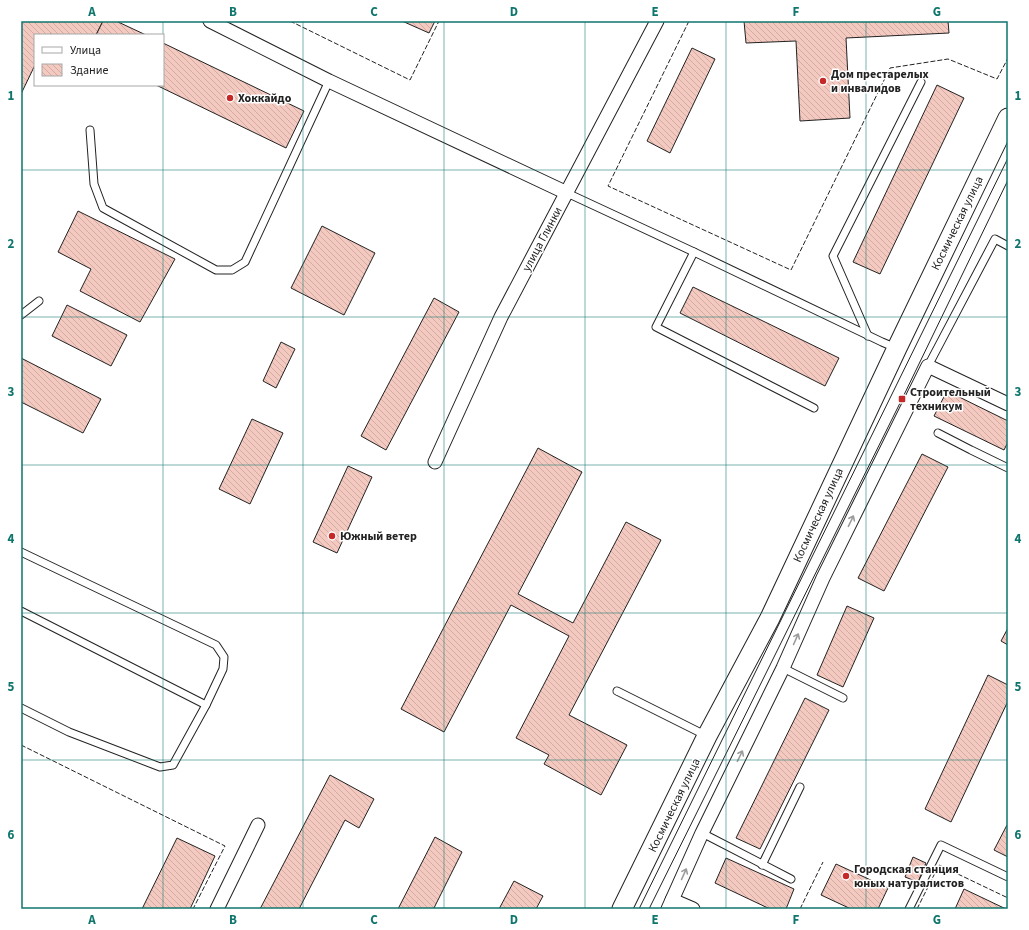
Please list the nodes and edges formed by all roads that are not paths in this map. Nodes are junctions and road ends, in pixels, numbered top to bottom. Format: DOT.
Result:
graph roads {
  1 [pos="210,21"];
  2 [pos="657,21"];
  3 [pos="329,81"];
  4 [pos="921,82"];
  5 [pos="1008,118"];
  6 [pos="90,130"];
  7 [pos="567,193"];
  8 [pos="1008,246"];
  9 [pos="694,252"];
  10 [pos="39,301"];
  11 [pos="21,315"];
  12 [pos="868,336"];
  13 [pos="896,348"];
  14 [pos="928,366"];
  15 [pos="1008,404"];
  16 [pos="814,408"];
  17 [pos="938,433"];
  18 [pos="435,462"];
  19 [pos="1008,468"];
  20 [pos="21,552"];
  21 [pos="21,611"];
  22 [pos="783,668"];
  23 [pos="617,691"];
  24 [pos="843,698"];
  25 [pos="206,705"];
  26 [pos="21,708"];
  27 [pos="707,736"];
  28 [pos="800,787"];
  29 [pos="258,825"];
  30 [pos="702,833"];
  31 [pos="762,865"];
  32 [pos="1008,877"];
  33 [pos="791,879"];
  34 [pos="670,904"];
  35 [pos="217,909"];
  36 [pos="622,909"];
  37 [pos="693,909"];
  38 [pos="909,909"];
  1 -- 3 [label="street"];
  2 -- 7 [label="street, улица Глинки"];
  3 -- 6 [label="lane"];
  3 -- 7 [label="street"];
  4 -- 12 [label="lane"];
  5 -- 13 [label="main road, Космическая улица"];
  7 -- 9 [label="lane"];
  7 -- 18 [label="street, улица Глинки"];
  8 -- 14 [label="lane"];
  9 -- 12 [label="lane"];
  9 -- 16 [label="lane"];
  10 -- 11 [label="lane"];
  12 -- 13 [label="lane"];
  13 -- 27 [label="main road, Космическая улица"];
  14 -- 15 [label="street"];
  22 -- 14 [label="street, one-way"];
  17 -- 19 [label="lane"];
  20 -- 25 [label="lane"];
  21 -- 25 [label="lane"];
  22 -- 24 [label="lane"];
  30 -- 22 [label="street, one-way"];
  23 -- 27 [label="lane"];
  25 -- 26 [label="lane"];
  27 -- 36 [label="main road, Космическая улица"];
  28 -- 31 [label="lane"];
  29 -- 35 [label="street"];
  30 -- 31 [label="lane"];
  34 -- 30 [label="street, one-way"];
  31 -- 33 [label="lane"];
  32 -- 38 [label="lane"];
  34 -- 37 [label="street"];
}
